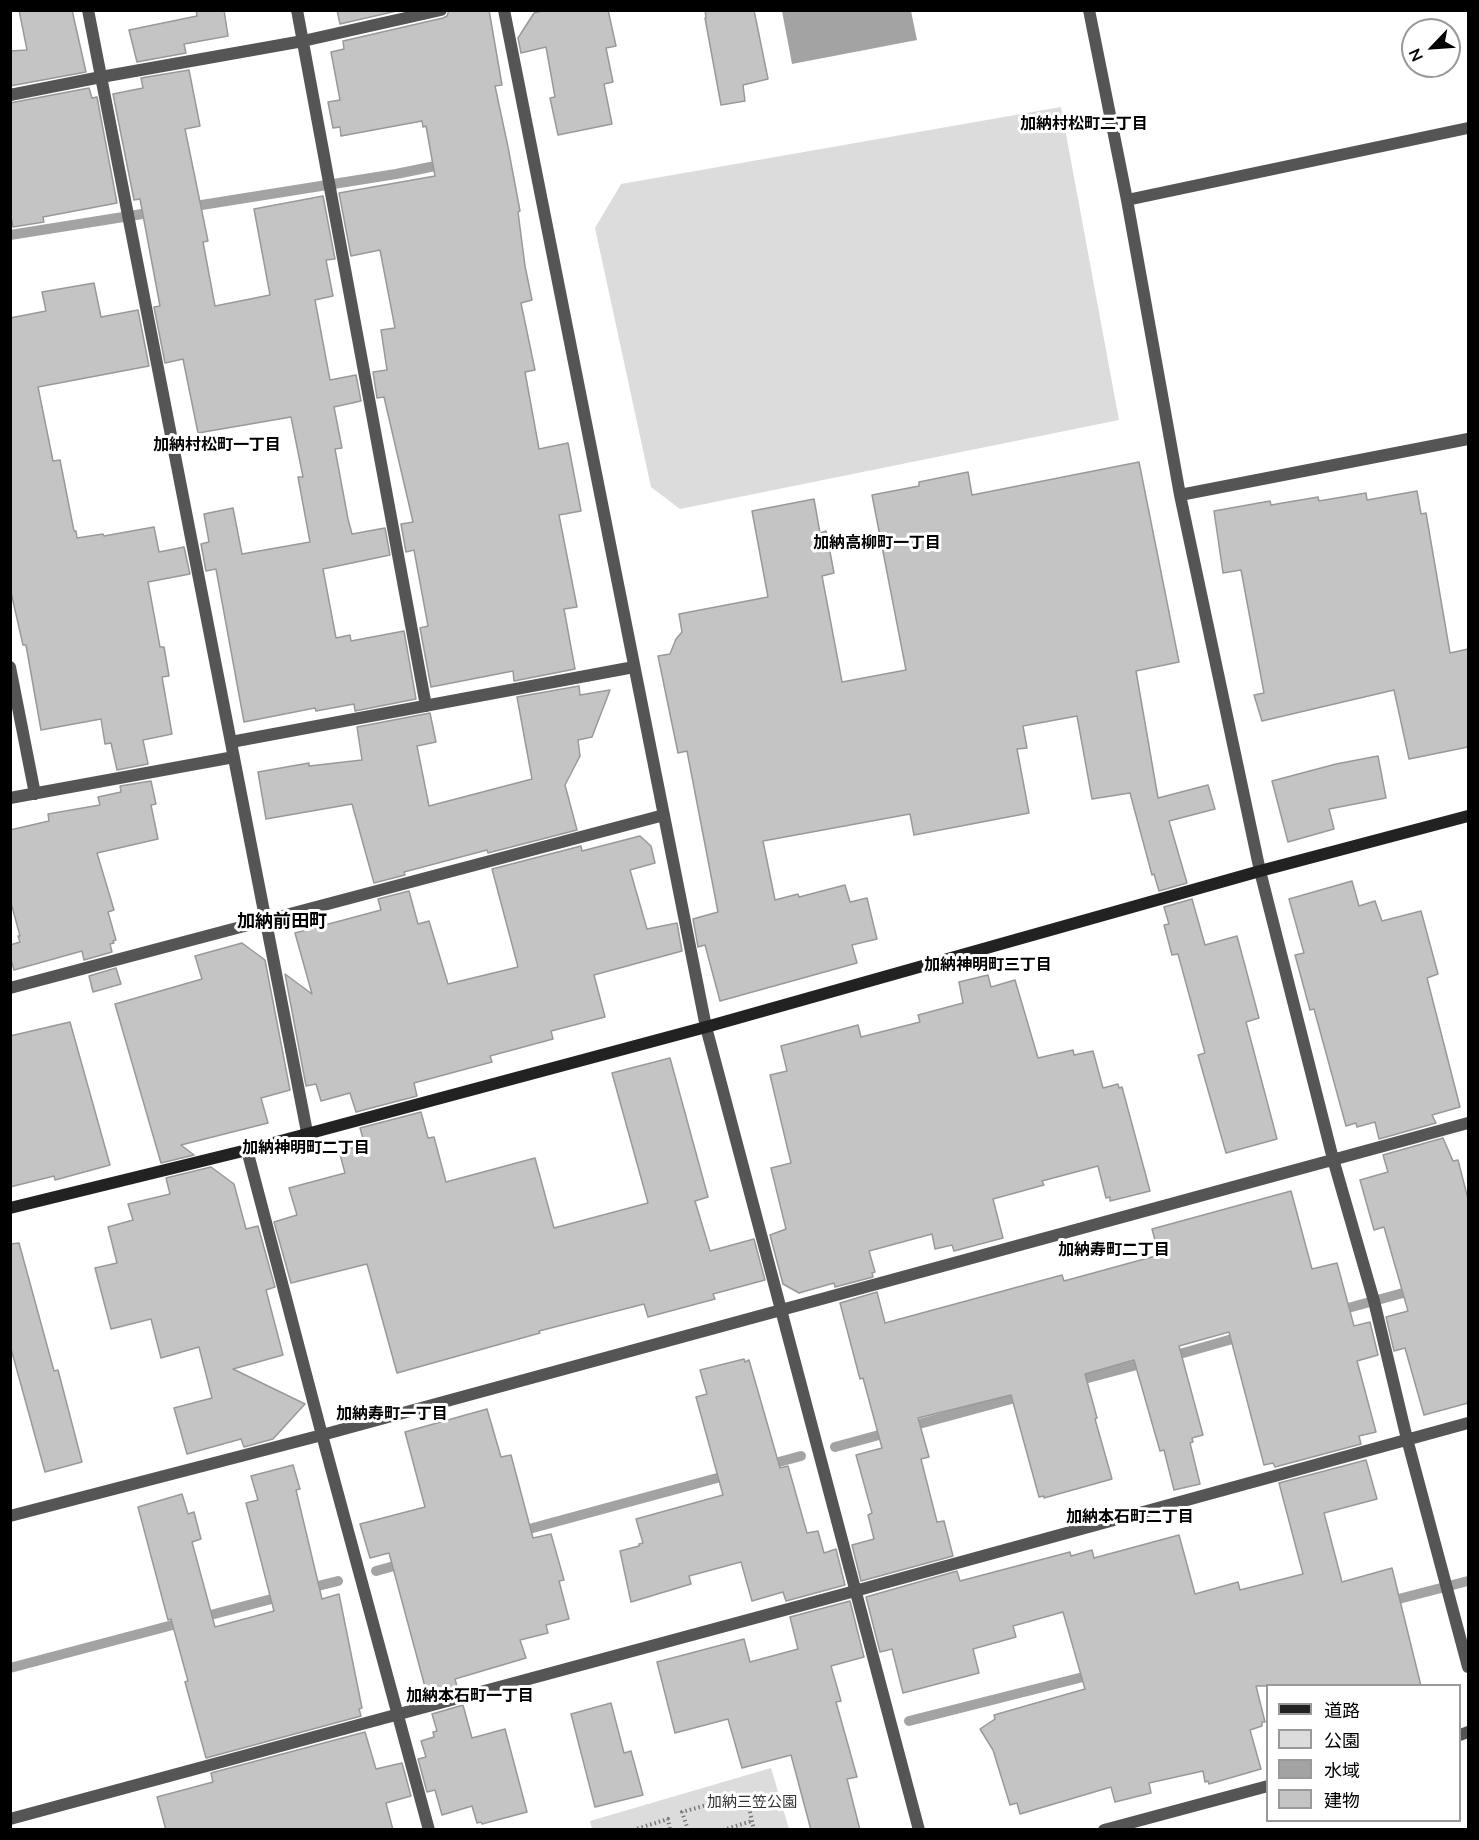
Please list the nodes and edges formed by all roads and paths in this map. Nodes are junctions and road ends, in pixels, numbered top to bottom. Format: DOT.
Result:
graph roads {
  1 [pos="88,10"];
  2 [pos="297,10"];
  3 [pos="441,10"];
  4 [pos="504,10"];
  5 [pos="1089,10"];
  6 [pos="303,41"];
  7 [pos="101,77"];
  8 [pos="10,95"];
  9 [pos="1468,128"];
  10 [pos="1127,200"];
  11 [pos="1468,439"];
  12 [pos="1180,495"];
  13 [pos="10,667"];
  14 [pos="634,667"];
  15 [pos="426,706"];
  16 [pos="231,742"];
  17 [pos="234,757"];
  18 [pos="35,794"];
  19 [pos="10,798"];
  20 [pos="664,815"];
  21 [pos="1468,816"];
  22 [pos="1260,871"];
  23 [pos="266,920"];
  24 [pos="10,988"];
  25 [pos="706,1027"];
  26 [pos="1468,1123"];
  27 [pos="307,1132"];
  28 [pos="247,1150"];
  29 [pos="1333,1159"];
  30 [pos="10,1209"];
  31 [pos="781,1310"];
  32 [pos="1468,1423"];
  33 [pos="322,1435"];
  34 [pos="1407,1439"];
  35 [pos="10,1516"];
  36 [pos="855,1591"];
  37 [pos="1468,1667"];
  38 [pos="397,1713"];
  39 [pos="1266,1787"];
  40 [pos="10,1819"];
  41 [pos="752,1821"];
  42 [pos="429,1830"];
  43 [pos="633,1830"];
  44 [pos="670,1830"];
  45 [pos="688,1830"];
  46 [pos="723,1830"];
  47 [pos="754,1830"];
  48 [pos="919,1830"];
  49 [pos="1104,1830"];
  1 -- 7 [label="street"];
  2 -- 6 [label="street"];
  3 -- 6 [label="street"];
  4 -- 14 [label="street"];
  5 -- 10 [label="street"];
  6 -- 7 [label="street"];
  6 -- 15 [label="street"];
  7 -- 8 [label="street"];
  7 -- 16 [label="street"];
  9 -- 10 [label="street"];
  10 -- 12 [label="street"];
  11 -- 12 [label="street"];
  12 -- 22 [label="street"];
  13 -- 18 [label="street"];
  14 -- 15 [label="street"];
  14 -- 20 [label="street"];
  15 -- 16 [label="street"];
  16 -- 17 [label="street"];
  17 -- 18 [label="street"];
  17 -- 23 [label="street"];
  18 -- 19 [label="street"];
  20 -- 23 [label="street"];
  20 -- 25 [label="street"];
  21 -- 22 [label="street"];
  22 -- 25 [label="street"];
  22 -- 29 [label="street"];
  23 -- 24 [label="street"];
  23 -- 27 [label="street"];
  25 -- 27 [label="street"];
  25 -- 31 [label="street"];
  26 -- 29 [label="street"];
  27 -- 28 [label="street"];
  28 -- 30 [label="street"];
  28 -- 33 [label="street"];
  29 -- 31 [label="street"];
  29 -- 34 [label="street"];
  31 -- 33 [label="street"];
  31 -- 36 [label="street"];
  32 -- 34 [label="street"];
  33 -- 35 [label="street"];
  33 -- 38 [label="street"];
  34 -- 36 [label="street"];
  34 -- 37 [label="street"];
  36 -- 38 [label="street"];
  36 -- 48 [label="street"];
  38 -- 40 [label="street"];
  38 -- 42 [label="street"];
  39 -- 49 [label="street"];
  41 -- 45 [label="path"];
  41 -- 46 [label="path"];
  41 -- 47 [label="path"];
  43 -- 44 [label="path"];
}
